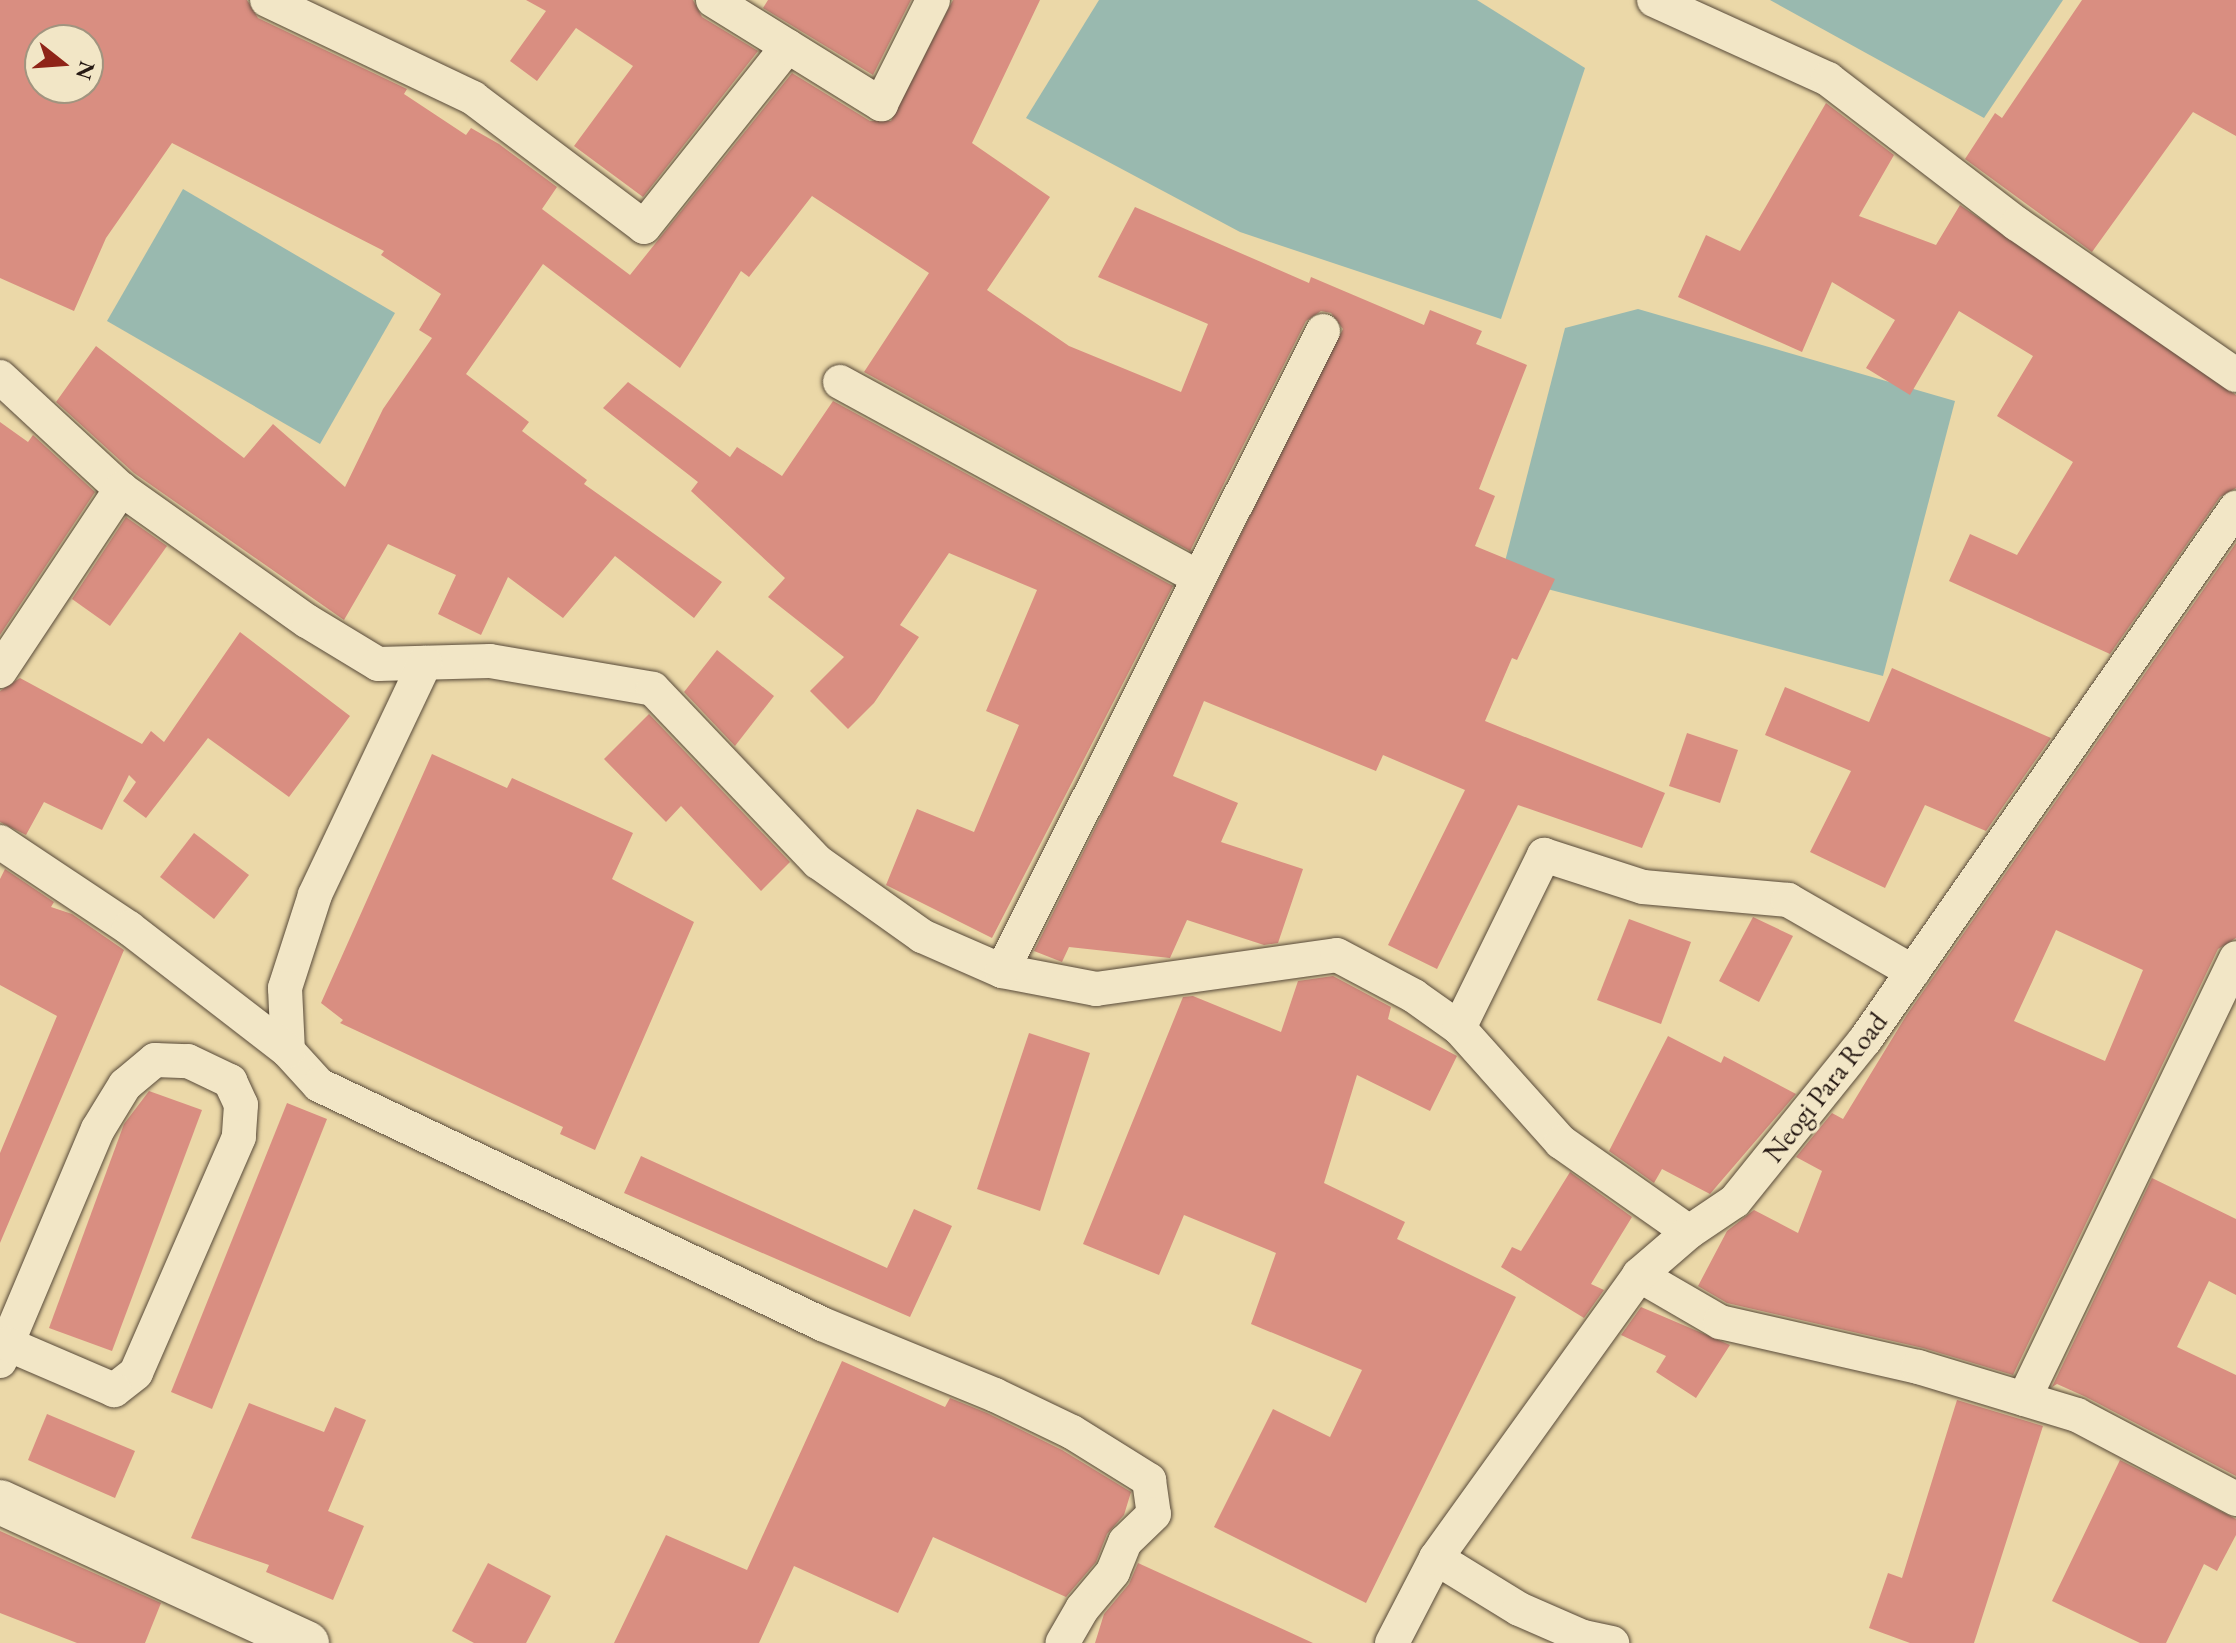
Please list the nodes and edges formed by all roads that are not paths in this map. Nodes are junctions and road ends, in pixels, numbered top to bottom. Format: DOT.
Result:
graph roads {
  1 [pos="267,0"];
  2 [pos="713,0"];
  3 [pos="933,0"];
  4 [pos="1654,0"];
  5 [pos="788,46"];
  6 [pos="1323,331"];
  7 [pos="2236,375"];
  8 [pos="0,377"];
  9 [pos="840,382"];
  10 [pos="121,489"];
  11 [pos="2236,508"];
  12 [pos="1197,577"];
  13 [pos="425,663"];
  14 [pos="0,671"];
  15 [pos="2,848"];
  16 [pos="2236,958"];
  17 [pos="1002,971"];
  18 [pos="1913,972"];
  19 [pos="1459,1028"];
  20 [pos="288,1051"];
  21 [pos="1689,1232"];
  22 [pos="1639,1275"];
  23 [pos="4,1352"];
  24 [pos="2024,1399"];
  25 [pos="2236,1499"];
  26 [pos="0,1502"];
  27 [pos="1436,1558"];
  28 [pos="307,1643"];
  29 [pos="1062,1643"];
  30 [pos="1392,1643"];
  31 [pos="1612,1643"];
  1 -- 5 [label="street"];
  2 -- 5 [label="street"];
  3 -- 5 [label="street"];
  4 -- 7 [label="street"];
  6 -- 12 [label="street"];
  8 -- 10 [label="street"];
  9 -- 12 [label="street"];
  10 -- 13 [label="street"];
  10 -- 14 [label="street"];
  11 -- 18 [label="street, Neogi Para Road"];
  12 -- 17 [label="street"];
  13 -- 17 [label="street"];
  13 -- 20 [label="street"];
  15 -- 20 [label="street"];
  16 -- 24 [label="street"];
  17 -- 19 [label="street"];
  18 -- 19 [label="street"];
  18 -- 21 [label="street, Neogi Para Road"];
  19 -- 21 [label="street"];
  20 -- 29 [label="street"];
  21 -- 22 [label="street, Neogi Para Road"];
  22 -- 24 [label="street"];
  22 -- 27 [label="street, Neogi Para Road"];
  23 -- 23 [label="street"];
  24 -- 25 [label="street"];
  26 -- 28 [label="street"];
  27 -- 30 [label="street, Neogi Para Road"];
  27 -- 31 [label="street"];
}
